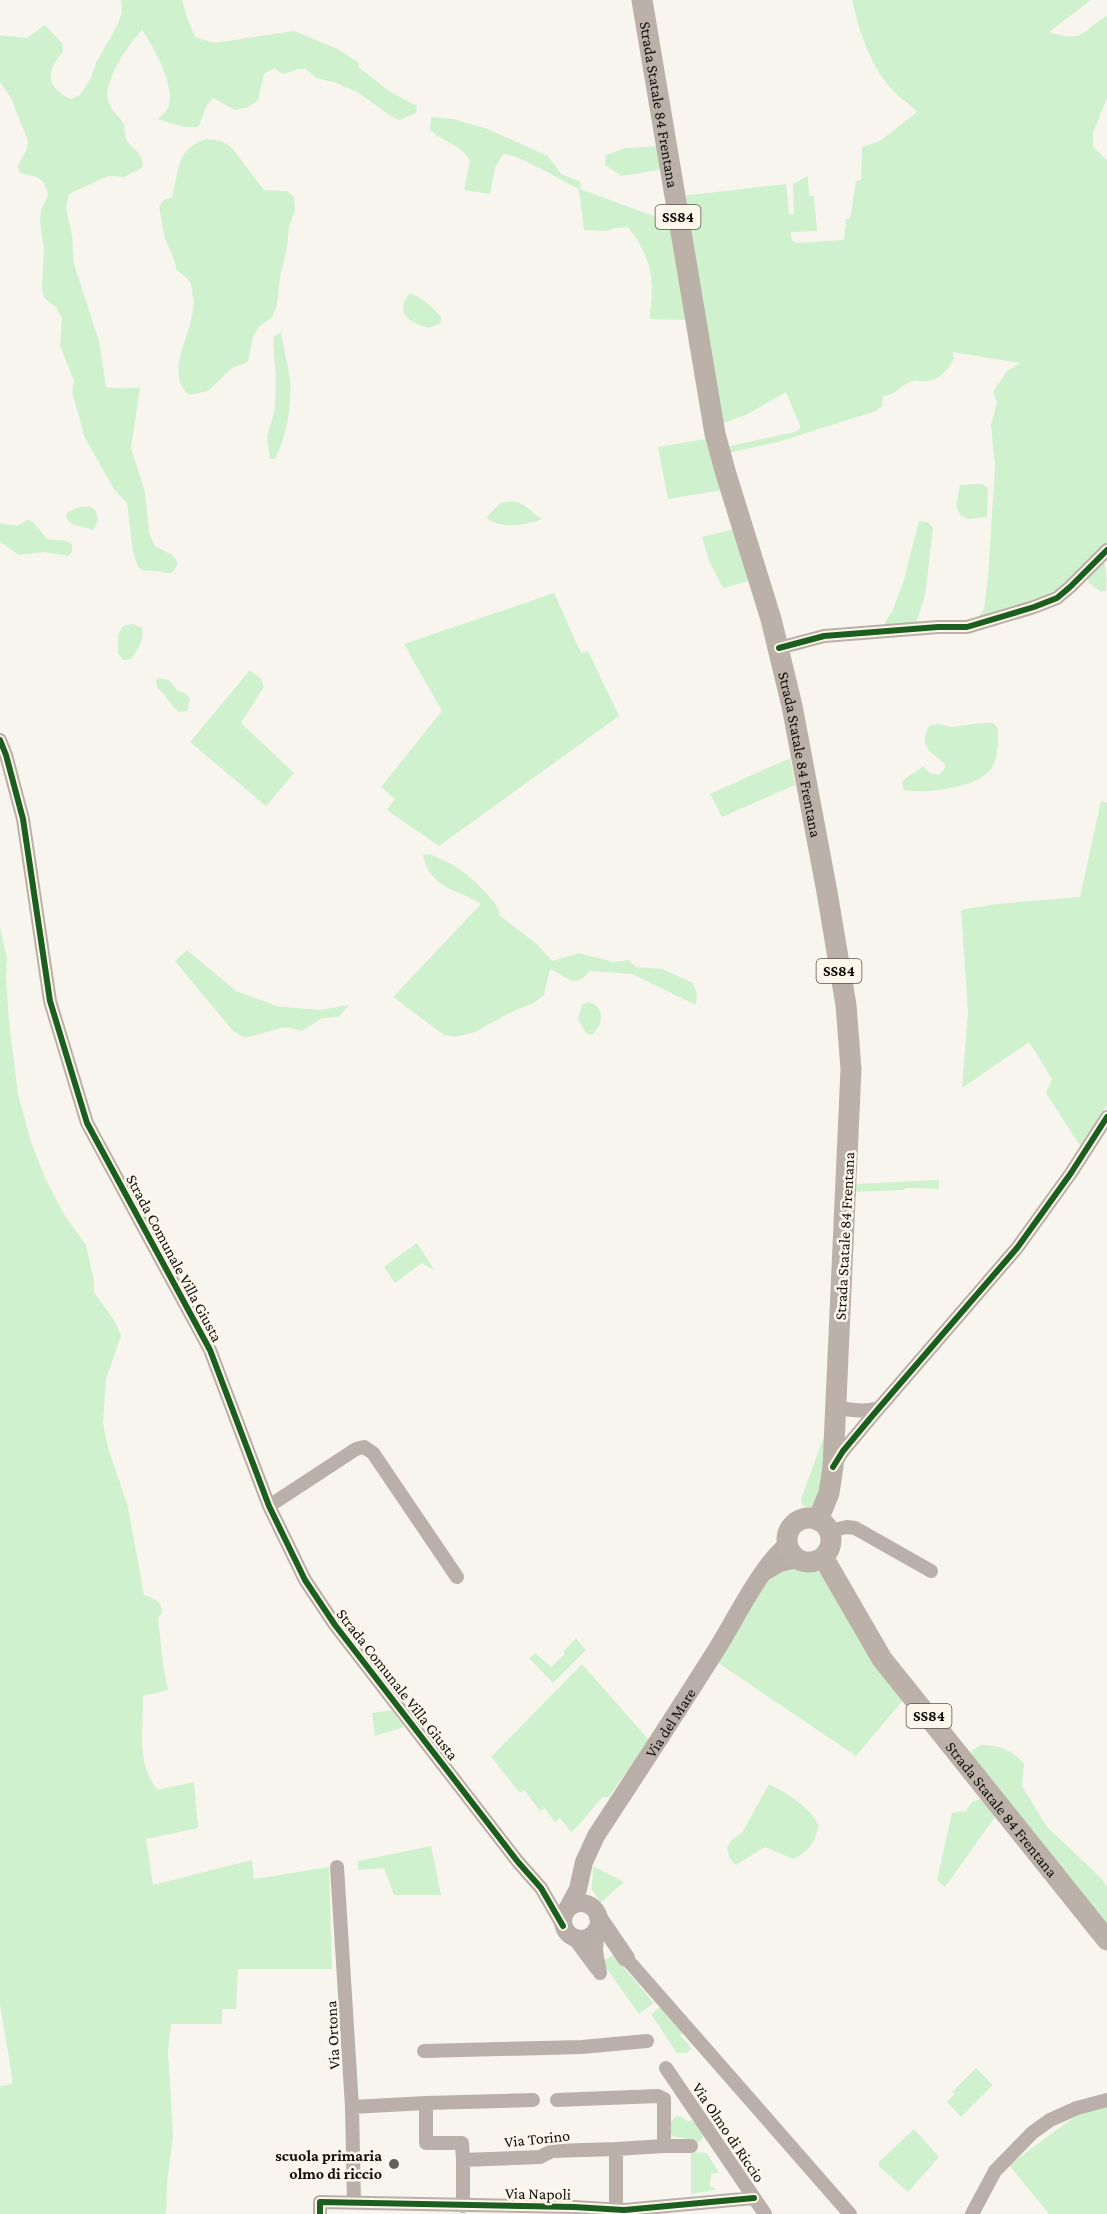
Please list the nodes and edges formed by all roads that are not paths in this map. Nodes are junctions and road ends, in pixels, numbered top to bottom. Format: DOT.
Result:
graph roads {
  1 [pos="642,0"];
  2 [pos="1107,550"];
  3 [pos="779,648"];
  4 [pos="0,740"];
  5 [pos="1107,1117"];
  6 [pos="835,1407"];
  7 [pos="879,1408"];
  8 [pos="833,1467"];
  9 [pos="269,1506"];
  10 [pos="824,1526"];
  11 [pos="792,1552"];
  12 [pos="823,1557"];
  13 [pos="931,1571"];
  14 [pos="457,1577"];
  15 [pos="337,1866"];
  16 [pos="582,1875"];
  17 [pos="541,1888"];
  18 [pos="581,1917"];
  19 [pos="1107,1940"];
  20 [pos="626,1958"];
  21 [pos="647,2041"];
  22 [pos="424,2051"];
  23 [pos="666,2068"];
  24 [pos="533,2100"];
  25 [pos="557,2100"];
  26 [pos="1107,2100"];
  27 [pos="426,2103"];
  28 [pos="352,2107"];
  29 [pos="664,2146"];
  30 [pos="691,2146"];
  31 [pos="616,2149"];
  32 [pos="463,2160"];
  33 [pos="754,2198"];
  34 [pos="354,2203"];
  35 [pos="463,2206"];
  36 [pos="320,2208"];
  37 [pos="616,2210"];
  38 [pos="765,2214"];
  39 [pos="850,2214"];
  40 [pos="972,2214"];
  1 -- 3 [label="main road, Strada Statale 84 Frentana / SS84"];
  2 -- 3 [label="street"];
  3 -- 6 [label="main road, Strada Statale 84 Frentana / SS84"];
  4 -- 9 [label="street, Strada Comunale Villa Giusta"];
  5 -- 7 [label="street"];
  6 -- 7 [label="street"];
  6 -- 8 [label="main road, Strada Statale 84 Frentana / SS84"];
  7 -- 8 [label="street"];
  8 -- 10 [label="main road, Strada Statale 84 Frentana / SS84"];
  9 -- 14 [label="street"];
  9 -- 17 [label="street, Strada Comunale Villa Giusta"];
  10 -- 11 [label="main road"];
  10 -- 12 [label="main road"];
  10 -- 13 [label="street"];
  11 -- 12 [label="main road"];
  11 -- 16 [label="street, Via del Mare"];
  12 -- 19 [label="main road, Strada Statale 84 Frentana / SS84"];
  15 -- 28 [label="street, Via Ortona"];
  16 -- 18 [label="street, Via del Mare"];
  16 -- 18 [label="street"];
  17 -- 18 [label="street"];
  17 -- 18 [label="street"];
  18 -- 20 [label="street"];
  20 -- 39 [label="street"];
  21 -- 22 [label="street"];
  23 -- 33 [label="street, Via Olmo di Riccio"];
  24 -- 27 [label="street"];
  25 -- 29 [label="street"];
  26 -- 40 [label="street"];
  27 -- 28 [label="street"];
  27 -- 32 [label="street"];
  28 -- 34 [label="street, Via Ortona"];
  29 -- 30 [label="street, Via Torino"];
  29 -- 31 [label="street, Via Torino"];
  31 -- 32 [label="street, Via Torino"];
  31 -- 37 [label="street"];
  32 -- 35 [label="street"];
  33 -- 37 [label="street, Via Napoli"];
  33 -- 38 [label="street, Via Olmo di Riccio"];
  34 -- 35 [label="street, Via Napoli"];
  34 -- 36 [label="street, Via Napoli"];
  35 -- 37 [label="street, Via Napoli"];
}
